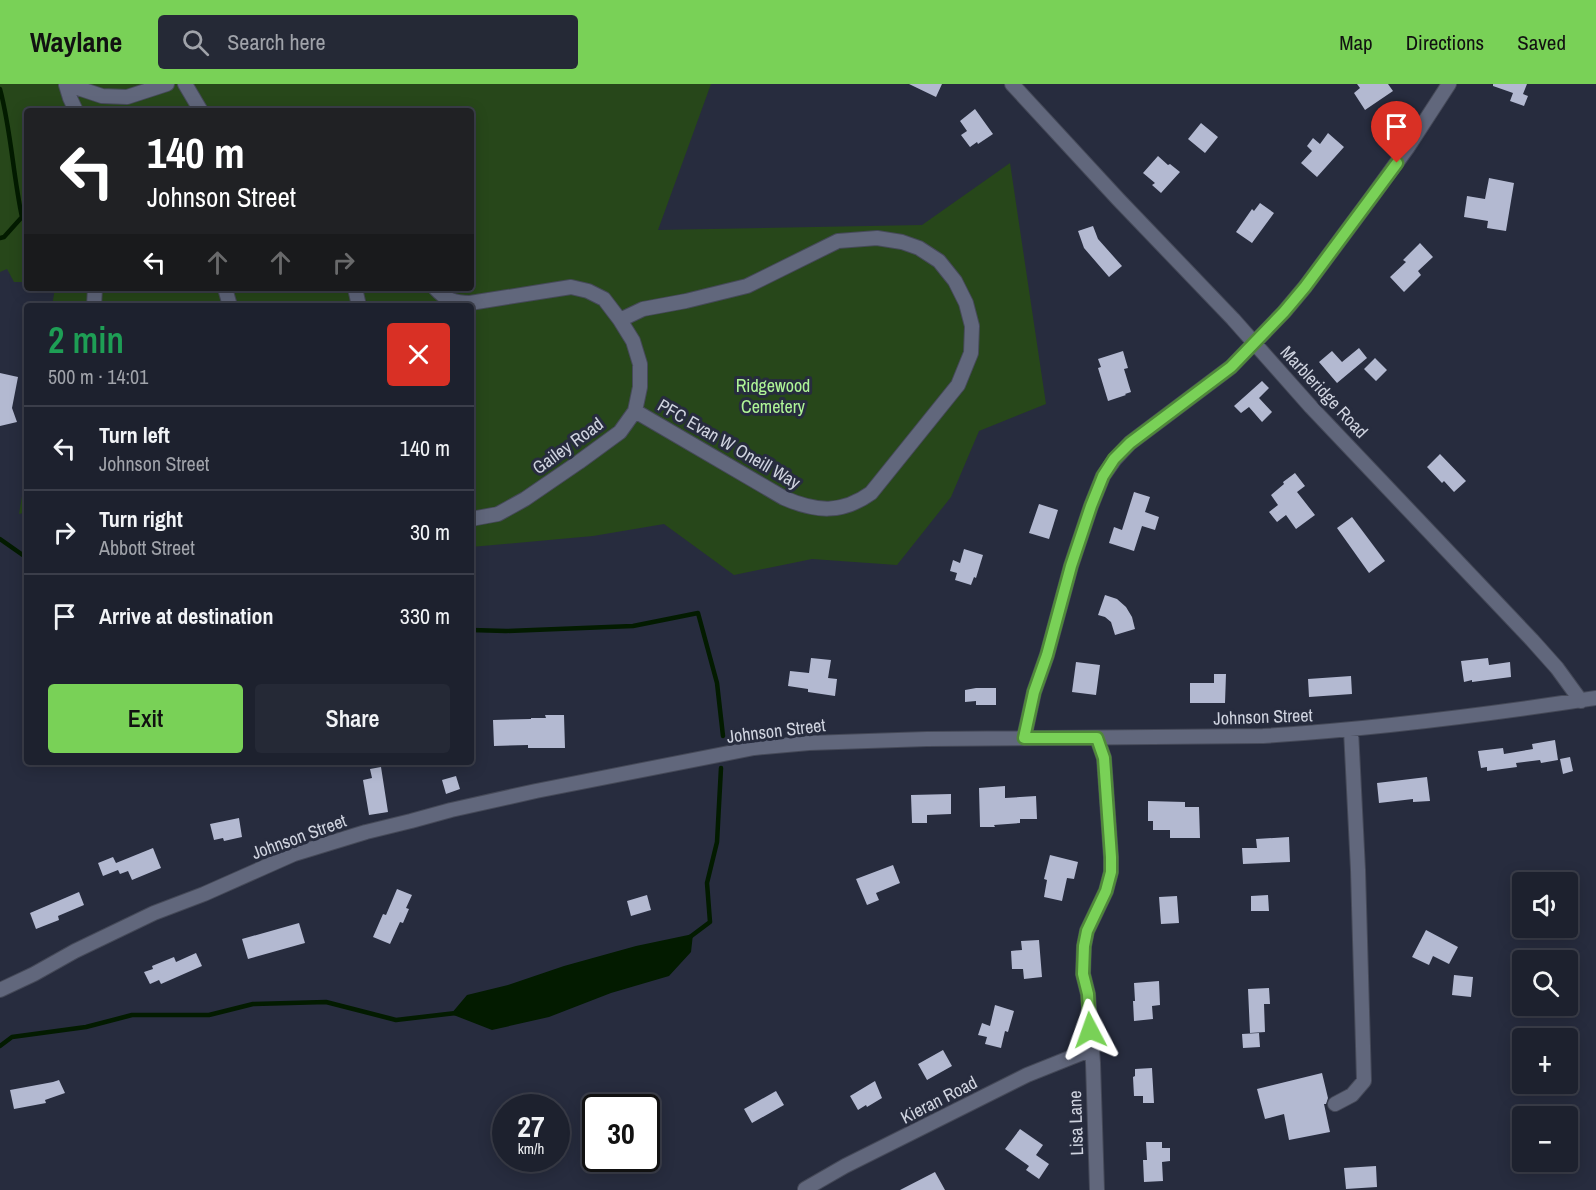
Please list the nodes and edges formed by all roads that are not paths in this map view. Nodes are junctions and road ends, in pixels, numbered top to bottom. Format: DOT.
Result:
graph roads {
  1 [pos="66,84"];
  2 [pos="167,84"];
  3 [pos="184,84"];
  4 [pos="1012,84"];
  5 [pos="1449,84"];
  6 [pos="75,108"];
  7 [pos="199,108"];
  8 [pos="438,291"];
  9 [pos="458,303"];
  10 [pos="470,303"];
  11 [pos="620,320"];
  12 [pos="1254,342"];
  13 [pos="635,411"];
  14 [pos="474,518"];
  15 [pos="1596,699"];
  16 [pos="1581,700"];
  17 [pos="1351,730"];
  18 [pos="1024,738"];
  19 [pos="1097,738"];
  20 [pos="0,990"];
  21 [pos="1092,1049"];
  22 [pos="1335,1104"];
  23 [pos="805,1189"];
  24 [pos="1097,1190"];
  1 -- 2 [label="street"];
  1 -- 6 [label="street"];
  3 -- 7 [label="street"];
  4 -- 12 [label="street, Marbleridge Road"];
  5 -- 12 [label="street"];
  8 -- 9 [label="street, Gailey Road"];
  10 -- 11 [label="street, Gailey Road"];
  11 -- 13 [label="street, Gailey Road"];
  11 -- 13 [label="street, PFC Evan W Oneill Way"];
  12 -- 16 [label="street, Marbleridge Road"];
  12 -- 18 [label="street"];
  13 -- 14 [label="street, Gailey Road"];
  15 -- 16 [label="street, Johnson Street"];
  16 -- 17 [label="street, Johnson Street"];
  17 -- 19 [label="street, Johnson Street"];
  17 -- 22 [label="street"];
  18 -- 19 [label="street, Johnson Street"];
  18 -- 20 [label="street, Johnson Street"];
  19 -- 21 [label="street, Lisa Lane"];
  21 -- 23 [label="street, Kieran Road"];
  21 -- 24 [label="street, Lisa Lane"];
}
